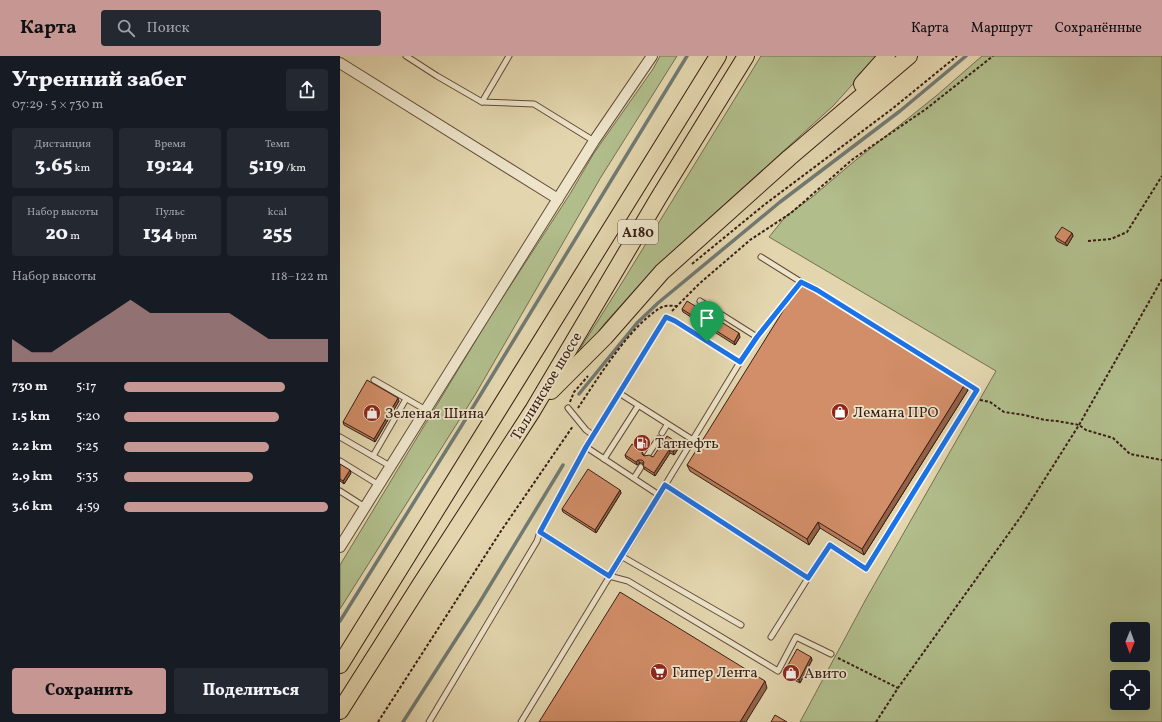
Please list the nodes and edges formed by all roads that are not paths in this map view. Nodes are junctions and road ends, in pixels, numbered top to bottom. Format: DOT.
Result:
graph roads {
  1 [pos="406,56"];
  2 [pos="509,56"];
  3 [pos="652,56"];
  4 [pos="718,56"];
  5 [pos="746,56"];
  6 [pos="887,56"];
  7 [pos="908,56"];
  8 [pos="340,63"];
  9 [pos="482,102"];
  10 [pos="594,141"];
  11 [pos="789,158"];
  12 [pos="558,199"];
  13 [pos="761,257"];
  14 [pos="801,282"];
  15 [pos="700,301"];
  16 [pos="757,337"];
  17 [pos="740,362"];
  18 [pos="374,380"];
  19 [pos="619,393"];
  20 [pos="406,399"];
  21 [pos="638,406"];
  22 [pos="568,408"];
  23 [pos="426,410"];
  24 [pos="533,410"];
  25 [pos="667,424"];
  26 [pos="662,433"];
  27 [pos="593,435"];
  28 [pos="340,437"];
  29 [pos="658,439"];
  30 [pos="692,440"];
  31 [pos="586,447"];
  32 [pos="373,456"];
  33 [pos="648,456"];
  34 [pos="604,459"];
  35 [pos="340,461"];
  36 [pos="390,466"];
  37 [pos="641,467"];
  38 [pos="634,478"];
  39 [pos="379,485"];
  40 [pos="665,485"];
  41 [pos="340,491"];
  42 [pos="659,495"];
  43 [pos="365,506"];
  44 [pos="540,532"];
  45 [pos="340,547"];
  46 [pos="622,556"];
  47 [pos="609,576"];
  48 [pos="808,578"];
  49 [pos="741,625"];
  50 [pos="771,637"];
  51 [pos="831,654"];
  52 [pos="340,665"];
  53 [pos="340,711"];
  54 [pos="429,722"];
  55 [pos="521,722"];
  1 -- 9 [label="lane"];
  2 -- 9 [label="lane"];
  3 -- 10 [label="street"];
  4 -- 52 [label="main road, Таллинское шоссе"];
  5 -- 24 [label="main road, Таллинское шоссе / A180"];
  6 -- 11 [label="main road"];
  7 -- 11 [label="main road"];
  8 -- 12 [label="street"];
  9 -- 10 [label="lane"];
  10 -- 12 [label="street"];
  11 -- 24 [label="main road"];
  12 -- 23 [label="street"];
  13 -- 14 [label="lane"];
  14 -- 16 [label="lane"];
  14 -- 48 [label="lane"];
  15 -- 16 [label="lane"];
  16 -- 17 [label="lane"];
  17 -- 19 [label="lane"];
  17 -- 30 [label="lane"];
  18 -- 20 [label="lane"];
  19 -- 21 [label="lane"];
  19 -- 27 [label="lane"];
  20 -- 23 [label="lane"];
  20 -- 32 [label="lane"];
  21 -- 25 [label="lane"];
  21 -- 34 [label="lane"];
  22 -- 27 [label="lane"];
  23 -- 36 [label="street"];
  24 -- 53 [label="main road, Таллинское шоссе"];
  25 -- 26 [label="lane"];
  25 -- 30 [label="lane"];
  27 -- 31 [label="lane"];
  28 -- 32 [label="lane"];
  29 -- 33 [label="lane"];
  30 -- 40 [label="lane"];
  31 -- 34 [label="lane"];
  31 -- 44 [label="lane"];
  32 -- 36 [label="lane"];
  34 -- 38 [label="lane"];
  35 -- 39 [label="lane"];
  36 -- 39 [label="street"];
  37 -- 38 [label="lane"];
  38 -- 42 [label="lane"];
  39 -- 43 [label="street"];
  40 -- 42 [label="lane"];
  40 -- 48 [label="lane"];
  41 -- 43 [label="lane"];
  42 -- 46 [label="lane"];
  43 -- 45 [label="street"];
  44 -- 47 [label="lane"];
  44 -- 54 [label="lane"];
  46 -- 47 [label="lane"];
  46 -- 49 [label="lane"];
  47 -- 51 [label="lane"];
  47 -- 55 [label="lane"];
  48 -- 50 [label="lane"];
}
